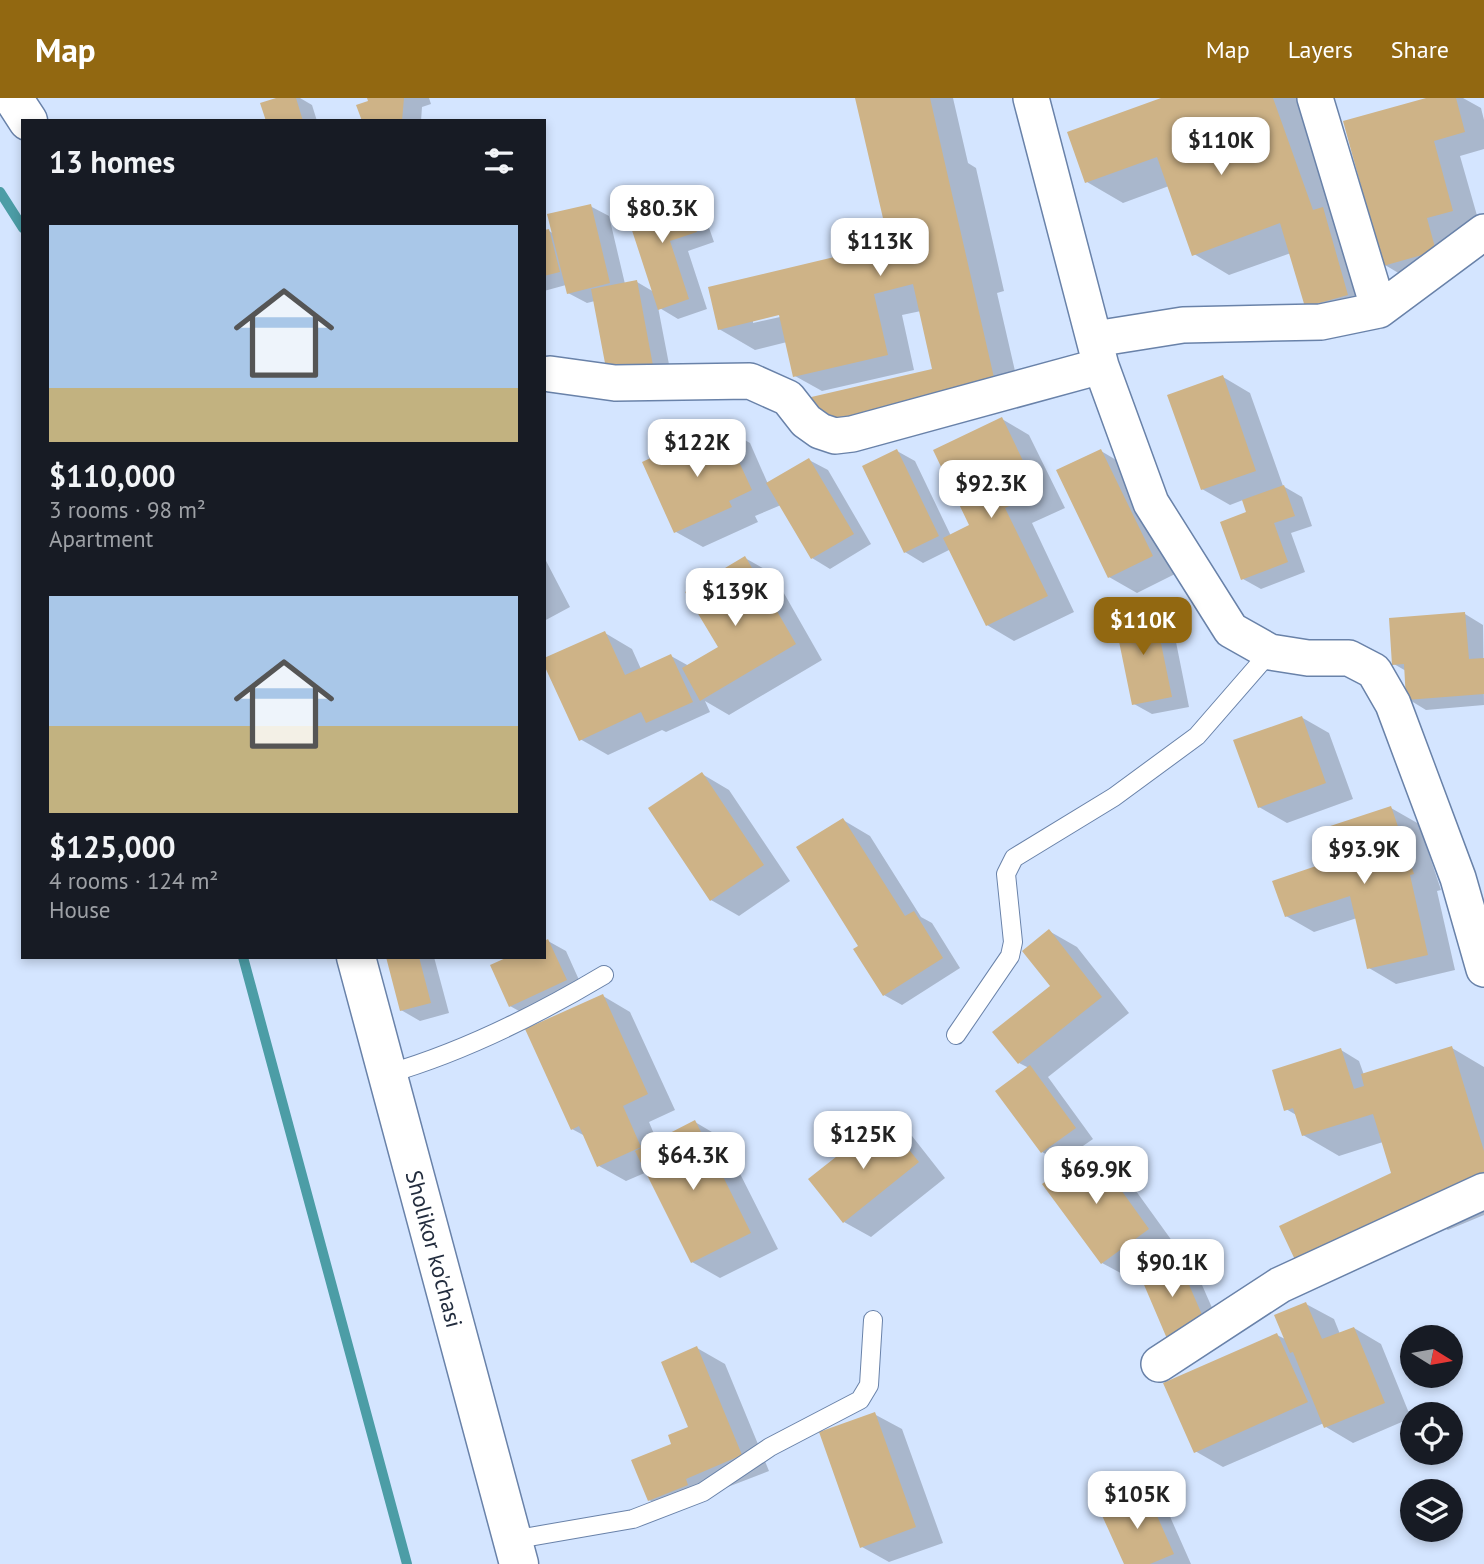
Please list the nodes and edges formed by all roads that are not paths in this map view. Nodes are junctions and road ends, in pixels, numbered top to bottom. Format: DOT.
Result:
graph roads {
  1 [pos="13,98"];
  2 [pos="1031,98"];
  3 [pos="1315,98"];
  4 [pos="27,119"];
  5 [pos="1484,232"];
  6 [pos="1379,310"];
  7 [pos="1098,352"];
  8 [pos="550,374"];
  9 [pos="1270,652"];
  10 [pos="357,959"];
  11 [pos="1484,969"];
  12 [pos="604,975"];
  13 [pos="956,1035"];
  14 [pos="387,1074"];
  15 [pos="1484,1191"];
  16 [pos="873,1320"];
  17 [pos="1159,1364"];
  18 [pos="516,1552"];
  1 -- 4 [label="street"];
  2 -- 7 [label="street"];
  3 -- 6 [label="street"];
  5 -- 6 [label="street"];
  6 -- 7 [label="street"];
  7 -- 8 [label="street"];
  7 -- 9 [label="street"];
  9 -- 11 [label="street"];
  9 -- 13 [label="lane"];
  10 -- 14 [label="street, Sholikor ko'chasi"];
  12 -- 14 [label="lane"];
  14 -- 18 [label="street, Sholikor ko'chasi"];
  15 -- 17 [label="street"];
  16 -- 18 [label="lane"];
}
